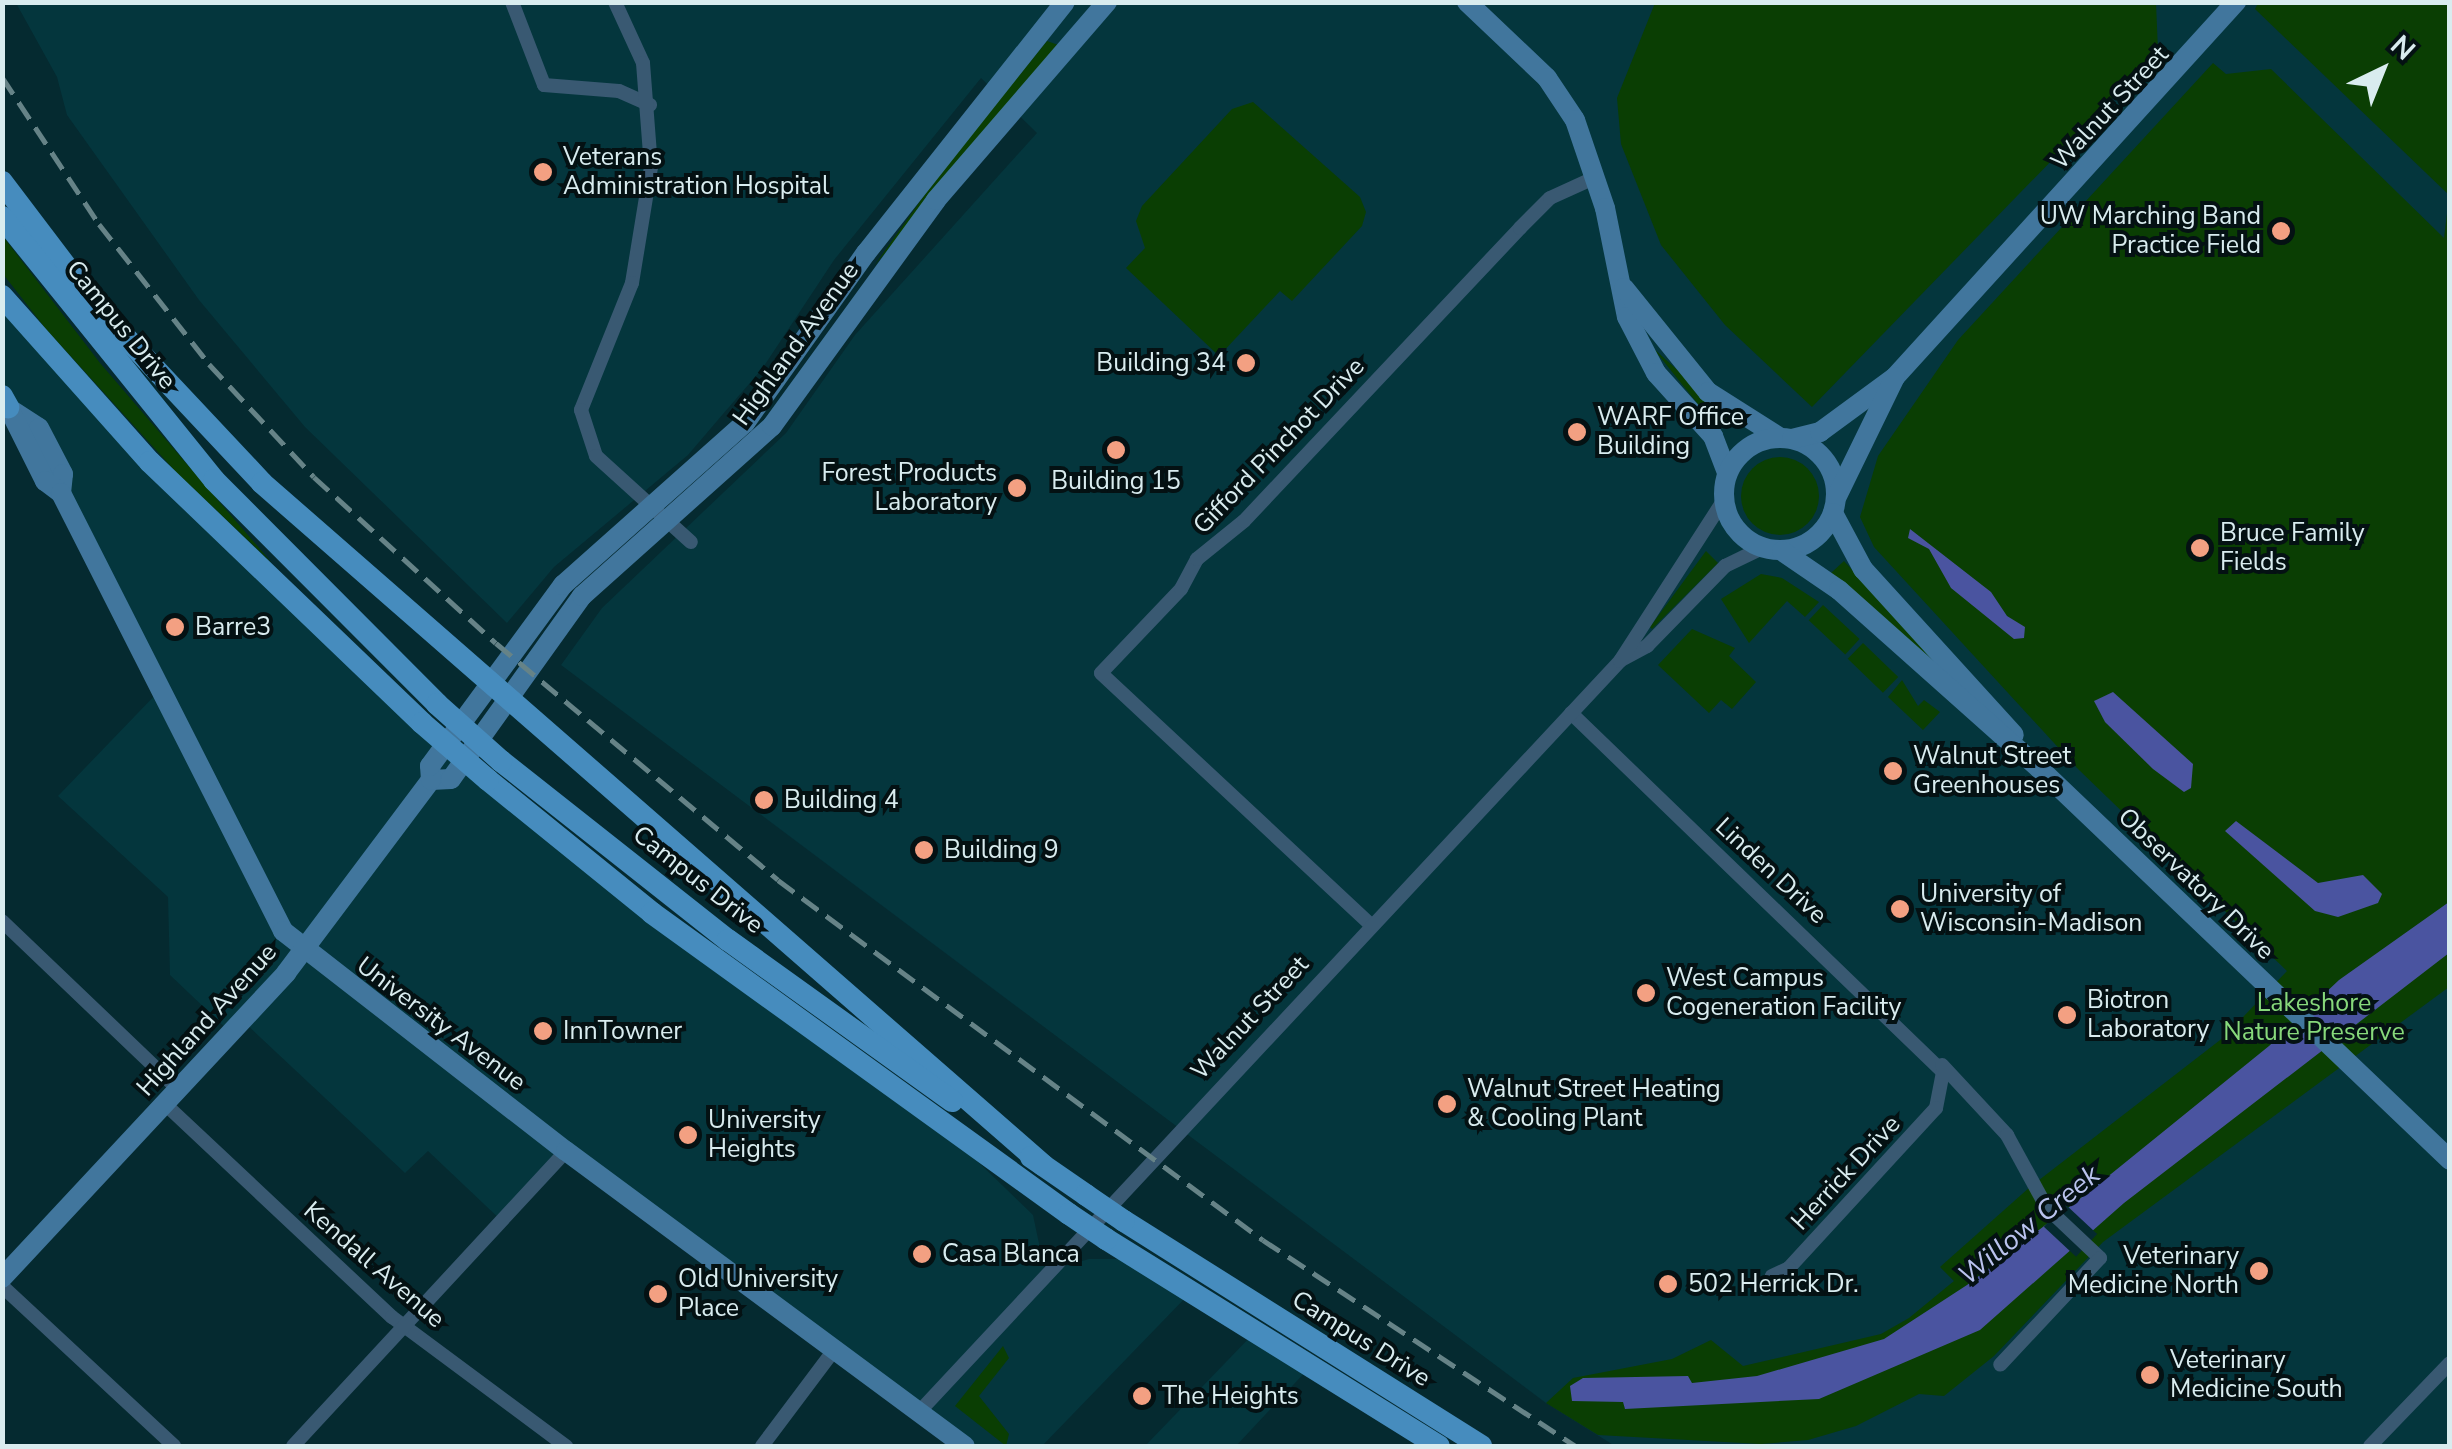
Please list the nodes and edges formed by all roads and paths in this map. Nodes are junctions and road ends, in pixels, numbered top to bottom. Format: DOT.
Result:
graph roads {
  1 [pos="512,2"];
  2 [pos="615,2"];
  3 [pos="1065,2"];
  4 [pos="1107,2"];
  5 [pos="1467,2"];
  6 [pos="2236,2"];
  7 [pos="650,105"];
  8 [pos="1596,177"];
  9 [pos="2,182"];
  10 [pos="2,216"];
  11 [pos="1624,288"];
  12 [pos="2,296"];
  13 [pos="1895,377"];
  14 [pos="4,403"];
  15 [pos="2,434"];
  16 [pos="1786,438"];
  17 [pos="30,450"];
  18 [pos="1727,473"];
  19 [pos="61,493"];
  20 [pos="1724,501"];
  21 [pos="1835,504"];
  22 [pos="648,505"];
  23 [pos="668,522"];
  24 [pos="691,542"];
  25 [pos="1772,549"];
  26 [pos="1620,660"];
  27 [pos="491,684"];
  28 [pos="510,701"];
  29 [pos="430,713"];
  30 [pos="1571,714"];
  31 [pos="2038,768"];
  32 [pos="494,771"];
  33 [pos="431,780"];
  34 [pos="2,921"];
  35 [pos="1371,926"];
  36 [pos="304,949"];
  37 [pos="1941,1068"];
  38 [pos="172,1097"];
  39 [pos="566,1152"];
  40 [pos="2450,1160"];
  41 [pos="1043,1166"];
  42 [pos="6,1267"];
  43 [pos="1772,1276"];
  44 [pos="2,1286"];
  45 [pos="405,1327"];
  46 [pos="834,1350"];
  47 [pos="2450,1363"];
  48 [pos="2000,1365"];
  49 [pos="919,1412"];
  50 [pos="174,1446"];
  51 [pos="293,1446"];
  52 [pos="566,1446"];
  53 [pos="762,1446"];
  54 [pos="965,1446"];
  55 [pos="1438,1446"];
  56 [pos="1481,1446"];
  57 [pos="2370,1446"];
  1 -- 7 [label="street"];
  2 -- 7 [label="street"];
  3 -- 22 [label="street, Highland Avenue"];
  4 -- 23 [label="street, Highland Avenue"];
  5 -- 8 [label="street"];
  6 -- 13 [label="street, Walnut Street"];
  7 -- 22 [label="street"];
  8 -- 11 [label="street"];
  8 -- 35 [label="street, Gifford Pinchot Drive"];
  9 -- 27 [label="main road"];
  10 -- 29 [label="main road, Campus Drive"];
  11 -- 16 [label="street"];
  11 -- 18 [label="street"];
  12 -- 29 [label="main road, Campus Drive"];
  13 -- 16 [label="street, Walnut Street"];
  13 -- 21 [label="street, Walnut Street"];
  14 -- 17 [label="street"];
  14 -- 19 [label="street"];
  15 -- 17 [label="street"];
  16 -- 18 [label="street"];
  16 -- 21 [label="street"];
  17 -- 19 [label="street"];
  18 -- 20 [label="street"];
  19 -- 36 [label="street, University Avenue"];
  20 -- 25 [label="street"];
  20 -- 26 [label="street, Walnut Street"];
  21 -- 25 [label="street"];
  21 -- 31 [label="street, Observatory Drive"];
  22 -- 23 [label="street"];
  22 -- 27 [label="street, Highland Avenue"];
  23 -- 24 [label="street"];
  23 -- 28 [label="street, Highland Avenue"];
  25 -- 26 [label="street, Walnut Street"];
  25 -- 31 [label="street, Observatory Drive"];
  26 -- 30 [label="street, Walnut Street"];
  27 -- 28 [label="main road"];
  27 -- 33 [label="street, Highland Avenue"];
  28 -- 33 [label="street, Highland Avenue"];
  28 -- 41 [label="main road"];
  29 -- 32 [label="main road, Campus Drive, bridge"];
  30 -- 35 [label="street, Walnut Street"];
  30 -- 37 [label="street, Linden Drive"];
  31 -- 40 [label="street, Observatory Drive"];
  32 -- 41 [label="main road, Campus Drive"];
  32 -- 55 [label="main road, Campus Drive, bridge"];
  33 -- 36 [label="street, Highland Avenue"];
  34 -- 38 [label="street, Kendall Avenue"];
  35 -- 49 [label="street, Walnut Street"];
  36 -- 38 [label="street, Highland Avenue"];
  36 -- 39 [label="street, University Avenue"];
  37 -- 43 [label="street, Herrick Drive"];
  37 -- 48 [label="street, Linden Drive"];
  38 -- 42 [label="street, Highland Avenue"];
  38 -- 45 [label="street, Kendall Avenue"];
  39 -- 45 [label="street"];
  39 -- 46 [label="street, University Avenue"];
  41 -- 56 [label="main road, Campus Drive, bridge"];
  44 -- 50 [label="street"];
  45 -- 51 [label="street"];
  45 -- 52 [label="street, Kendall Avenue"];
  46 -- 49 [label="street, University Avenue"];
  46 -- 53 [label="street"];
  47 -- 57 [label="street"];
  49 -- 54 [label="street, University Avenue"];
}
